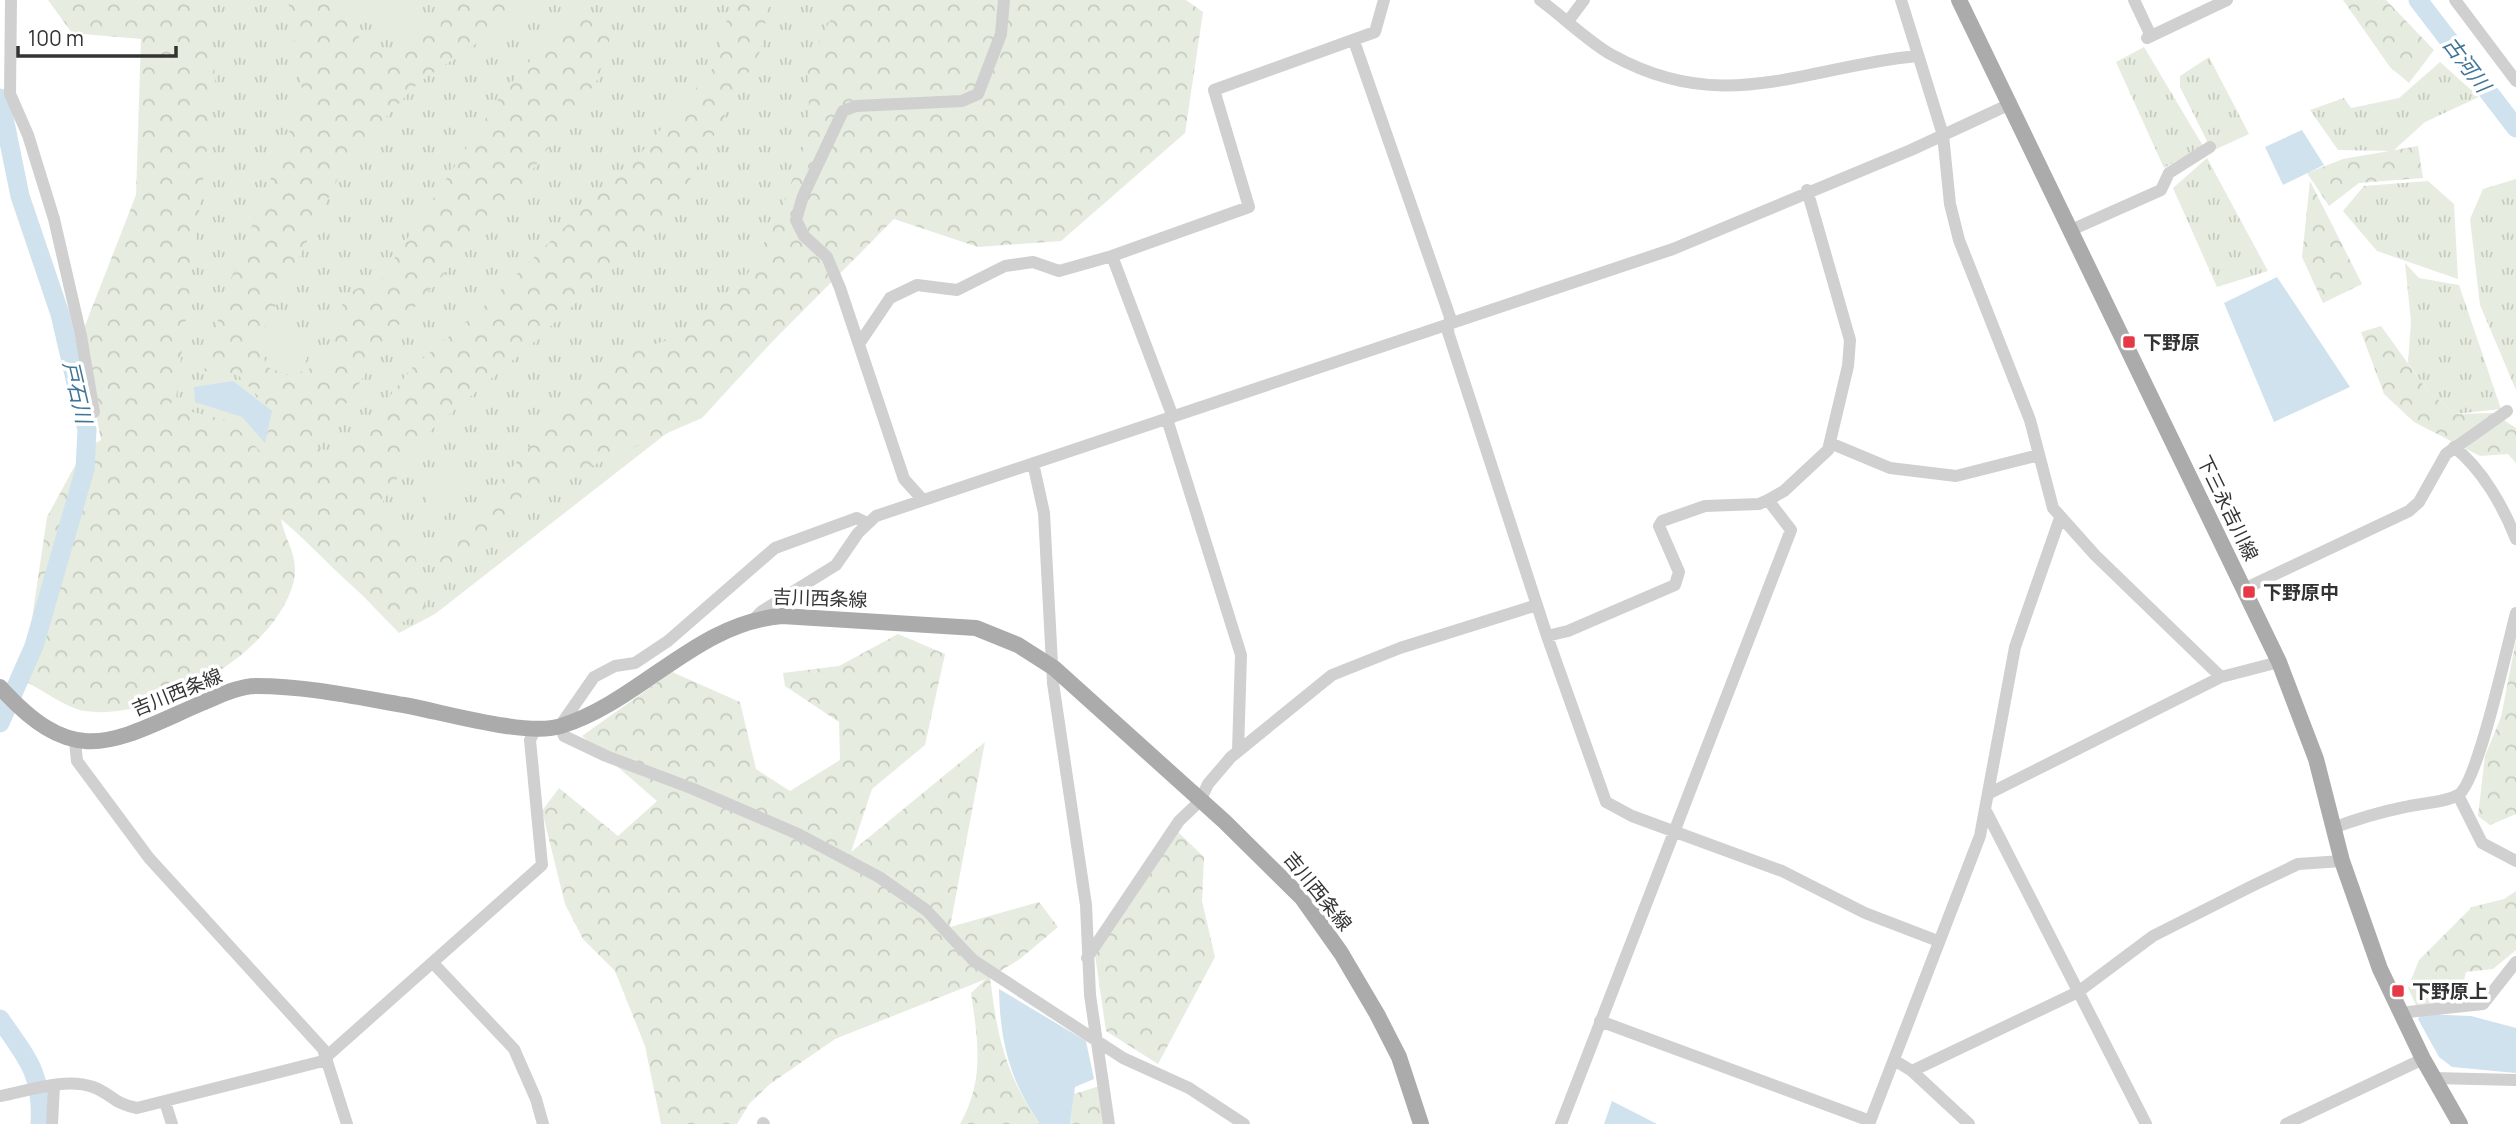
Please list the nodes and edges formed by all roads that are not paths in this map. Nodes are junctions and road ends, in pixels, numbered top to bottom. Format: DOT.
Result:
graph roads {
  1 [pos="11,0"];
  2 [pos="1004,0"];
  3 [pos="1384,0"];
  4 [pos="1540,0"];
  5 [pos="1584,0"];
  6 [pos="1901,0"];
  7 [pos="1959,0"];
  8 [pos="2134,0"];
  9 [pos="2227,0"];
  10 [pos="2455,0"];
  11 [pos="1569,20"];
  12 [pos="1354,41"];
  13 [pos="1917,56"];
  14 [pos="2516,81"];
  15 [pos="5,95"];
  16 [pos="2008,105"];
  17 [pos="1942,135"];
  18 [pos="2210,146"];
  19 [pos="1807,190"];
  20 [pos="2070,231"];
  21 [pos="1112,256"];
  22 [pos="1450,324"];
  23 [pos="859,344"];
  24 [pos="2507,411"];
  25 [pos="94,412"];
  26 [pos="1170,418"];
  27 [pos="1830,443"];
  28 [pos="2454,447"];
  29 [pos="2039,455"];
  30 [pos="1033,463"];
  31 [pos="922,499"];
  32 [pos="1768,500"];
  33 [pos="2060,517"];
  34 [pos="867,523"];
  35 [pos="2516,539"];
  36 [pos="2244,589"];
  37 [pos="1537,605"];
  38 [pos="2516,613"];
  39 [pos="755,618"];
  40 [pos="1547,636"];
  41 [pos="2279,662"];
  42 [pos="1054,668"];
  43 [pos="2221,677"];
  44 [pos="1,688"];
  45 [pos="561,726"];
  46 [pos="535,730"];
  47 [pos="75,742"];
  48 [pos="1238,751"];
  49 [pos="1990,793"];
  50 [pos="2458,795"];
  51 [pos="1200,801"];
  52 [pos="1987,813"];
  53 [pos="2333,828"];
  54 [pos="1674,831"];
  55 [pos="2342,861"];
  56 [pos="2516,861"];
  57 [pos="1938,941"];
  58 [pos="1087,959"];
  59 [pos="433,962"];
  60 [pos="2516,962"];
  61 [pos="2078,992"];
  62 [pos="2399,1013"];
  63 [pos="1600,1021"];
  64 [pos="1095,1039"];
  65 [pos="326,1058"];
  66 [pos="2423,1059"];
  67 [pos="1894,1060"];
  68 [pos="1912,1071"];
  69 [pos="2434,1078"];
  70 [pos="2516,1080"];
  71 [pos="52,1086"];
  72 [pos="0,1096"];
  73 [pos="165,1102"];
  74 [pos="1869,1122"];
  75 [pos="52,1124"];
  76 [pos="172,1124"];
  77 [pos="347,1124"];
  78 [pos="543,1124"];
  79 [pos="1109,1124"];
  80 [pos="1244,1124"];
  81 [pos="1421,1124"];
  82 [pos="1561,1124"];
  83 [pos="1969,1124"];
  84 [pos="2146,1124"];
  85 [pos="2286,1124"];
  86 [pos="2460,1124"];
  1 -- 15 [label="street"];
  2 -- 23 [label="street"];
  3 -- 12 [label="street"];
  4 -- 11 [label="street"];
  5 -- 11 [label="street"];
  6 -- 13 [label="street"];
  7 -- 16 [label="main road, 下三永吉川線"];
  8 -- 9 [label="street"];
  10 -- 14 [label="street"];
  11 -- 13 [label="street"];
  12 -- 21 [label="street"];
  12 -- 22 [label="street"];
  13 -- 17 [label="street"];
  15 -- 25 [label="street"];
  16 -- 17 [label="street"];
  16 -- 20 [label="main road, 下三永吉川線"];
  17 -- 19 [label="street"];
  17 -- 29 [label="street"];
  18 -- 20 [label="street"];
  19 -- 22 [label="street"];
  19 -- 27 [label="street"];
  20 -- 36 [label="main road, 下三永吉川線"];
  21 -- 23 [label="street"];
  21 -- 26 [label="street"];
  22 -- 26 [label="street"];
  22 -- 37 [label="street"];
  23 -- 31 [label="street"];
  24 -- 28 [label="street"];
  26 -- 30 [label="street"];
  26 -- 48 [label="street"];
  27 -- 29 [label="street"];
  27 -- 32 [label="street"];
  28 -- 35 [label="street"];
  28 -- 36 [label="street"];
  29 -- 33 [label="street"];
  30 -- 31 [label="street"];
  30 -- 42 [label="street"];
  31 -- 34 [label="street"];
  32 -- 40 [label="street"];
  32 -- 54 [label="street"];
  33 -- 43 [label="street"];
  33 -- 49 [label="street"];
  34 -- 39 [label="street"];
  34 -- 45 [label="street"];
  36 -- 41 [label="main road, 下三永吉川線"];
  37 -- 40 [label="street"];
  37 -- 48 [label="street"];
  38 -- 50 [label="street"];
  39 -- 42 [label="main road, 吉川西条線"];
  39 -- 45 [label="main road, 吉川西条線"];
  40 -- 54 [label="street"];
  41 -- 43 [label="street"];
  41 -- 53 [label="main road, 下三永吉川線"];
  42 -- 51 [label="main road, 吉川西条線"];
  42 -- 58 [label="street"];
  43 -- 49 [label="street"];
  44 -- 47 [label="main road"];
  45 -- 46 [label="main road, 吉川西条線"];
  45 -- 64 [label="street"];
  46 -- 47 [label="main road, 吉川西条線"];
  46 -- 59 [label="street"];
  47 -- 65 [label="street"];
  48 -- 51 [label="street"];
  49 -- 52 [label="street"];
  50 -- 53 [label="street"];
  50 -- 56 [label="street"];
  51 -- 58 [label="street"];
  51 -- 81 [label="main road, 吉川西条線"];
  52 -- 57 [label="street"];
  52 -- 61 [label="street"];
  53 -- 55 [label="main road, 下三永吉川線"];
  54 -- 57 [label="street"];
  54 -- 63 [label="street"];
  55 -- 61 [label="street"];
  55 -- 62 [label="main road, 下三永吉川線"];
  57 -- 67 [label="street"];
  58 -- 64 [label="street"];
  59 -- 65 [label="street"];
  59 -- 78 [label="street"];
  60 -- 62 [label="street"];
  61 -- 68 [label="street"];
  61 -- 84 [label="street"];
  62 -- 66 [label="main road, 下三永吉川線"];
  63 -- 74 [label="street"];
  63 -- 82 [label="street"];
  64 -- 79 [label="street"];
  64 -- 80 [label="street"];
  65 -- 73 [label="street"];
  65 -- 77 [label="street"];
  66 -- 69 [label="main road, 下三永吉川線"];
  66 -- 85 [label="street"];
  67 -- 68 [label="street"];
  67 -- 74 [label="street"];
  68 -- 83 [label="street"];
  69 -- 70 [label="street"];
  69 -- 86 [label="main road, 下三永吉川線"];
  71 -- 72 [label="street"];
  71 -- 73 [label="street"];
  71 -- 75 [label="street"];
  73 -- 76 [label="street"];
}
